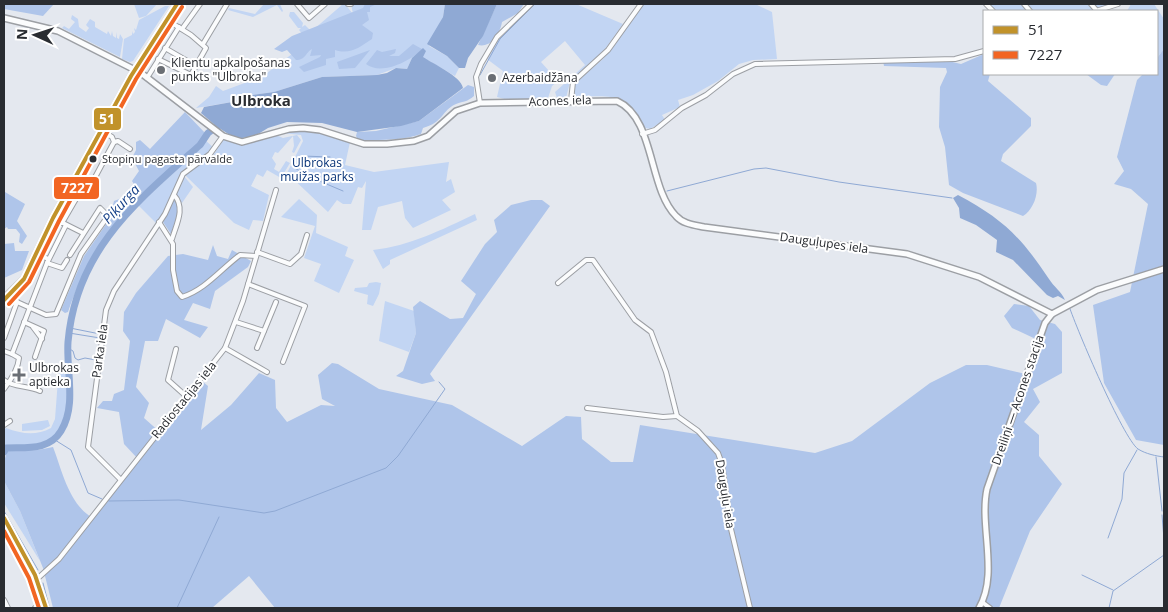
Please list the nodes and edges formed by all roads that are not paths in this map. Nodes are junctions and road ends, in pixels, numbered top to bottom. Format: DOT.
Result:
graph roads {
  1 [pos="177,4"];
  2 [pos="181,4"];
  3 [pos="200,4"];
  4 [pos="227,4"];
  5 [pos="297,4"];
  6 [pos="325,4"];
  7 [pos="531,4"];
  8 [pos="641,4"];
  9 [pos="1118,4"];
  10 [pos="1099,10"];
  11 [pos="173,11"];
  12 [pos="4,18"];
  13 [pos="167,20"];
  14 [pos="180,28"];
  15 [pos="203,44"];
  16 [pos="164,48"];
  17 [pos="983,52"];
  18 [pos="158,59"];
  19 [pos="196,66"];
  20 [pos="135,70"];
  21 [pos="147,78"];
  22 [pos="570,101"];
  23 [pos="480,103"];
  24 [pos="101,130"];
  25 [pos="220,134"];
  26 [pos="642,134"];
  27 [pos="114,142"];
  28 [pos="130,149"];
  29 [pos="71,187"];
  30 [pos="276,190"];
  31 [pos="80,192"];
  32 [pos="174,195"];
  33 [pos="53,218"];
  34 [pos="159,222"];
  35 [pos="64,224"];
  36 [pos="83,233"];
  37 [pos="307,235"];
  38 [pos="172,239"];
  39 [pos="36,253"];
  40 [pos="257,254"];
  41 [pos="70,255"];
  42 [pos="67,260"];
  43 [pos="47,261"];
  44 [pos="1164,269"];
  45 [pos="558,283"];
  46 [pos="248,284"];
  47 [pos="12,291"];
  48 [pos="5,297"];
  49 [pos="18,302"];
  50 [pos="276,302"];
  51 [pos="29,307"];
  52 [pos="1052,314"];
  53 [pos="24,322"];
  54 [pos="236,322"];
  55 [pos="33,326"];
  56 [pos="264,331"];
  57 [pos="4,338"];
  58 [pos="42,339"];
  59 [pos="225,348"];
  60 [pos="257,348"];
  61 [pos="176,349"];
  62 [pos="4,351"];
  63 [pos="12,354"];
  64 [pos="35,357"];
  65 [pos="283,362"];
  66 [pos="267,372"];
  67 [pos="4,380"];
  68 [pos="8,383"];
  69 [pos="4,389"];
  70 [pos="40,391"];
  71 [pos="187,397"];
  72 [pos="587,408"];
  73 [pos="677,416"];
  74 [pos="10,421"];
  75 [pos="4,424"];
  76 [pos="120,479"];
  77 [pos="4,518"];
  78 [pos="36,579"];
  79 [pos="4,600"];
  80 [pos="982,602"];
  81 [pos="46,607"];
  82 [pos="8,608"];
  83 [pos="35,608"];
  84 [pos="750,608"];
  85 [pos="979,608"];
  86 [pos="990,608"];
  1 -- 11 [label="main road"];
  2 -- 11 [label="main road"];
  3 -- 14 [label="street"];
  4 -- 15 [label="street"];
  5 -- 6 [label="street"];
  7 -- 23 [label="street"];
  8 -- 22 [label="street"];
  9 -- 10 [label="street"];
  11 -- 13 [label="main road"];
  12 -- 20 [label="street, Acones iela"];
  13 -- 14 [label="street"];
  13 -- 20 [label="main road"];
  14 -- 15 [label="street"];
  14 -- 16 [label="street"];
  15 -- 19 [label="street"];
  16 -- 18 [label="street"];
  16 -- 19 [label="street"];
  17 -- 26 [label="street"];
  18 -- 19 [label="street"];
  18 -- 21 [label="street"];
  20 -- 21 [label="street, Acones iela"];
  20 -- 24 [label="main road"];
  21 -- 25 [label="street, Acones iela"];
  22 -- 23 [label="street, Acones iela"];
  22 -- 26 [label="street, Acones iela"];
  23 -- 25 [label="street, Acones iela"];
  24 -- 27 [label="street"];
  24 -- 29 [label="main road"];
  25 -- 32 [label="street"];
  26 -- 52 [label="street, Dauguļupes iela"];
  27 -- 28 [label="street"];
  27 -- 31 [label="street"];
  29 -- 31 [label="street"];
  29 -- 33 [label="main road"];
  30 -- 40 [label="street, Radiostacijas iela"];
  31 -- 35 [label="street"];
  32 -- 34 [label="street"];
  32 -- 38 [label="street"];
  33 -- 35 [label="street"];
  33 -- 39 [label="main road"];
  34 -- 38 [label="street"];
  34 -- 76 [label="street, Parka iela"];
  35 -- 36 [label="street"];
  35 -- 43 [label="street"];
  36 -- 41 [label="street"];
  36 -- 51 [label="street"];
  37 -- 40 [label="street"];
  38 -- 40 [label="street"];
  39 -- 43 [label="street"];
  39 -- 47 [label="main road"];
  40 -- 46 [label="street, Radiostacijas iela"];
  42 -- 43 [label="street"];
  43 -- 51 [label="street"];
  44 -- 52 [label="street"];
  45 -- 73 [label="street"];
  46 -- 54 [label="street, Radiostacijas iela"];
  46 -- 65 [label="street"];
  47 -- 48 [label="main road"];
  47 -- 49 [label="street"];
  49 -- 51 [label="street"];
  49 -- 57 [label="street"];
  50 -- 56 [label="street"];
  51 -- 53 [label="street"];
  52 -- 80 [label="street, Dreiliņi — Acones stacija"];
  53 -- 55 [label="street"];
  53 -- 63 [label="street"];
  54 -- 56 [label="street"];
  54 -- 59 [label="street, Radiostacijas iela"];
  55 -- 58 [label="street"];
  55 -- 58 [label="street"];
  56 -- 60 [label="street"];
  58 -- 64 [label="street"];
  59 -- 66 [label="street"];
  59 -- 71 [label="street, Radiostacijas iela"];
  61 -- 71 [label="street"];
  62 -- 63 [label="street"];
  63 -- 68 [label="street"];
  67 -- 68 [label="street"];
  68 -- 69 [label="street"];
  68 -- 70 [label="street"];
  71 -- 76 [label="street, Radiostacijas iela"];
  72 -- 73 [label="street"];
  73 -- 84 [label="street, Dauguļu iela"];
  74 -- 75 [label="street"];
  76 -- 78 [label="street, Radiostacijas iela"];
  77 -- 78 [label="main road"];
  78 -- 81 [label="main road"];
  79 -- 82 [label="street"];
  80 -- 85 [label="street, Dreiliņi — Acones stacija"];
  80 -- 86 [label="street"];
  81 -- 83 [label="street"];
}
